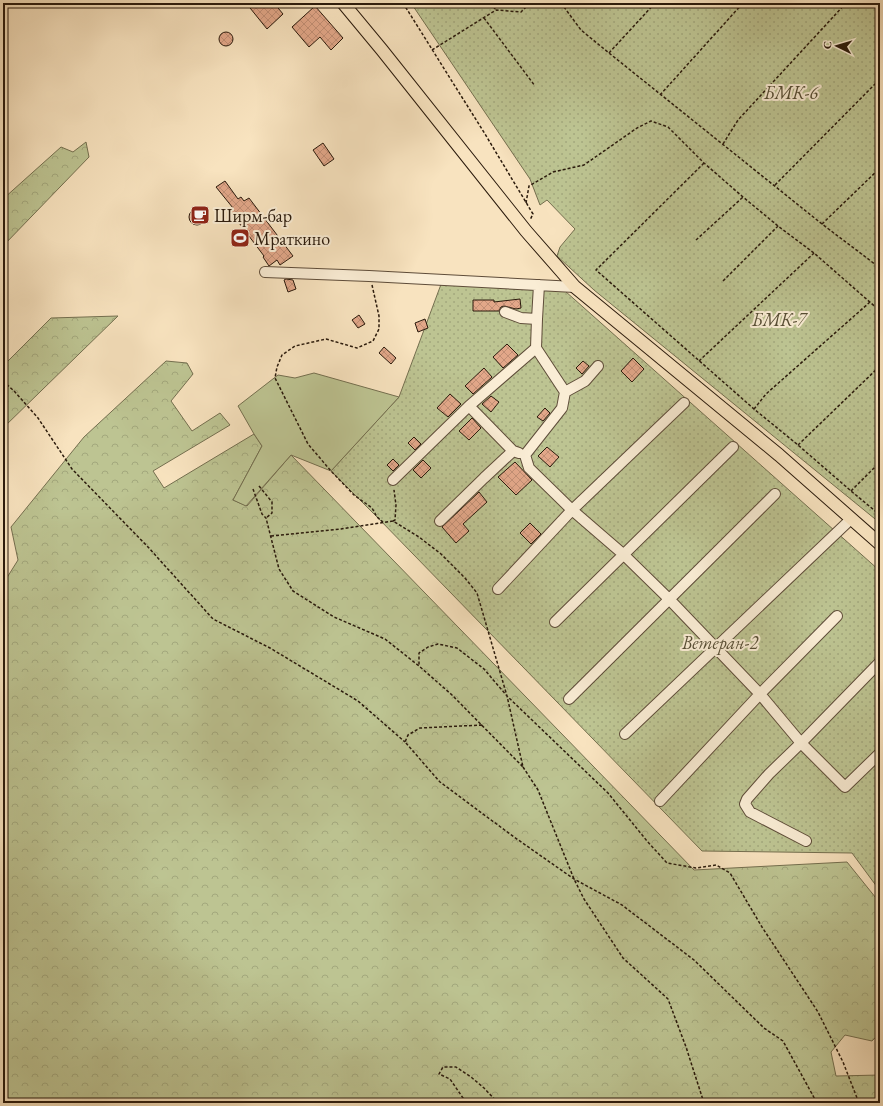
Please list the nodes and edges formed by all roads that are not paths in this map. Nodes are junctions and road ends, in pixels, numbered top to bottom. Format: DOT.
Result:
graph roads {
  1 [pos="343,3"];
  2 [pos="265,272"];
  3 [pos="539,285"];
  4 [pos="575,287"];
  5 [pos="505,312"];
  6 [pos="536,319"];
  7 [pos="536,348"];
  8 [pos="598,366"];
  9 [pos="565,392"];
  10 [pos="684,403"];
  11 [pos="469,406"];
  12 [pos="733,447"];
  13 [pos="512,451"];
  14 [pos="525,455"];
  15 [pos="393,480"];
  16 [pos="775,494"];
  17 [pos="572,510"];
  18 [pos="851,518"];
  19 [pos="440,521"];
  20 [pos="880,544"];
  21 [pos="623,554"];
  22 [pos="498,589"];
  23 [pos="669,599"];
  24 [pos="837,616"];
  25 [pos="554,622"];
  26 [pos="716,648"];
  27 [pos="880,662"];
  28 [pos="760,694"];
  29 [pos="569,699"];
  30 [pos="625,734"];
  31 [pos="801,744"];
  32 [pos="880,753"];
  33 [pos="660,801"];
  34 [pos="806,841"];
  1 -- 4 [label="main road"];
  2 -- 3 [label="lane"];
  3 -- 4 [label="lane"];
  3 -- 6 [label="lane"];
  4 -- 18 [label="main road"];
  5 -- 6 [label="lane"];
  6 -- 7 [label="lane"];
  7 -- 9 [label="lane"];
  7 -- 11 [label="lane"];
  8 -- 9 [label="lane"];
  9 -- 14 [label="lane"];
  10 -- 17 [label="lane"];
  11 -- 13 [label="lane"];
  11 -- 15 [label="lane"];
  12 -- 21 [label="lane"];
  13 -- 14 [label="lane"];
  13 -- 19 [label="lane"];
  14 -- 17 [label="lane"];
  16 -- 23 [label="lane"];
  17 -- 21 [label="lane"];
  17 -- 22 [label="lane"];
  18 -- 20 [label="main road"];
  18 -- 26 [label="lane"];
  21 -- 23 [label="lane"];
  21 -- 25 [label="lane"];
  23 -- 26 [label="lane"];
  23 -- 29 [label="lane"];
  24 -- 28 [label="lane"];
  26 -- 28 [label="lane"];
  26 -- 30 [label="lane"];
  27 -- 31 [label="lane"];
  28 -- 31 [label="lane"];
  28 -- 33 [label="lane"];
  31 -- 32 [label="lane"];
  31 -- 34 [label="lane"];
}
